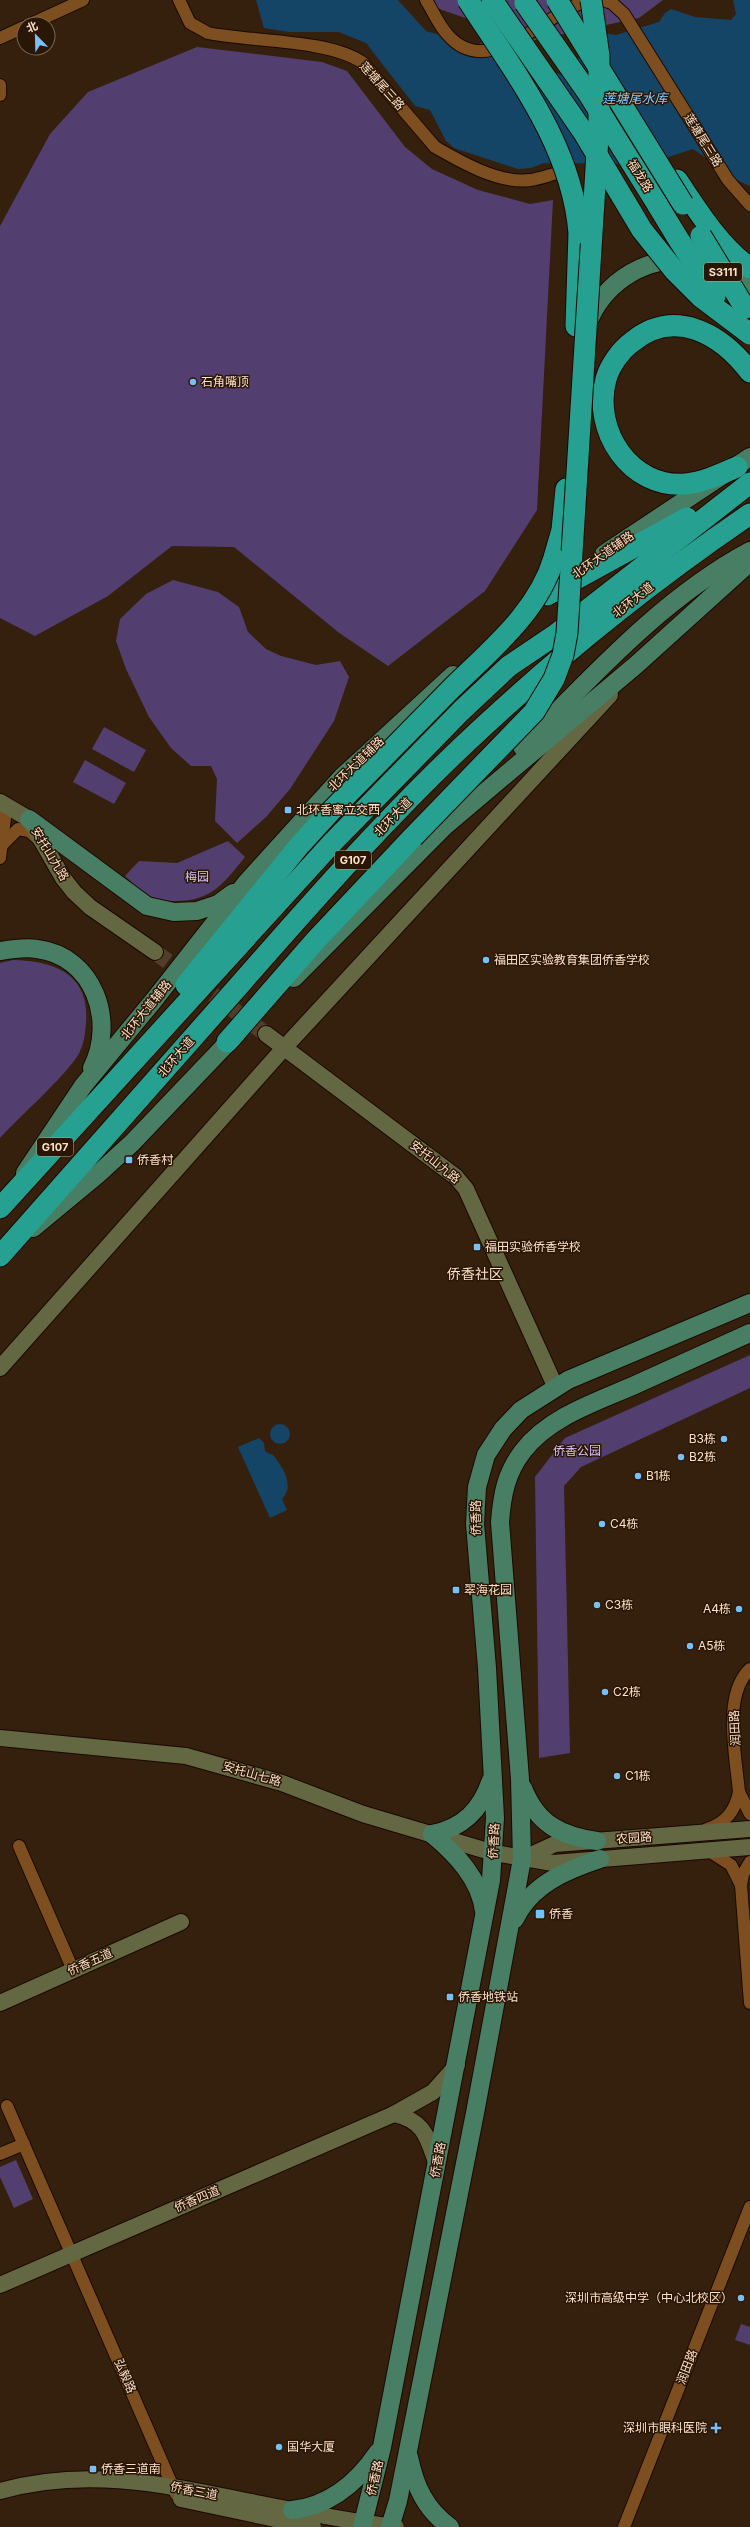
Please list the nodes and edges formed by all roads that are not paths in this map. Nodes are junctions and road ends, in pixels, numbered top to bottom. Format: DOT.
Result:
graph roads {
  1 [pos="83,0"];
  2 [pos="179,0"];
  3 [pos="426,0"];
  4 [pos="468,0"];
  5 [pos="492,0"];
  6 [pos="558,0"];
  7 [pos="591,0"];
  8 [pos="602,0"];
  9 [pos="524,1"];
  10 [pos="48,16"];
  11 [pos="16,31"];
  12 [pos="0,38"];
  13 [pos="0,85"];
  14 [pos="0,95"];
  15 [pos="558,173"];
  16 [pos="687,202"];
  17 [pos="750,205"];
  18 [pos="750,268"];
  19 [pos="748,305"];
  20 [pos="750,334"];
  21 [pos="750,355"];
  22 [pos="575,356"];
  23 [pos="750,372"];
  24 [pos="744,475"];
  25 [pos="750,514"];
  26 [pos="750,551"];
  27 [pos="750,562"];
  28 [pos="750,573"];
  29 [pos="547,595"];
  30 [pos="700,606"];
  31 [pos="636,665"];
  32 [pos="0,804"];
  33 [pos="29,819"];
  34 [pos="446,825"];
  35 [pos="3,844"];
  36 [pos="43,844"];
  37 [pos="0,858"];
  38 [pos="246,883"];
  39 [pos="0,951"];
  40 [pos="155,952"];
  41 [pos="266,1034"];
  42 [pos="227,1042"];
  43 [pos="284,1048"];
  44 [pos="89,1094"];
  45 [pos="0,1208"];
  46 [pos="1,1255"];
  47 [pos="750,1303"];
  48 [pos="750,1333"];
  49 [pos="0,1368"];
  50 [pos="556,1388"];
  51 [pos="750,1669"];
  52 [pos="0,1738"];
  53 [pos="493,1774"];
  54 [pos="520,1779"];
  55 [pos="738,1792"];
  56 [pos="750,1814"];
  57 [pos="750,1829"];
  58 [pos="697,1833"];
  59 [pos="432,1834"];
  60 [pos="597,1841"];
  61 [pos="19,1846"];
  62 [pos="750,1848"];
  63 [pos="710,1851"];
  64 [pos="494,1853"];
  65 [pos="522,1859"];
  66 [pos="600,1859"];
  67 [pos="750,1862"];
  68 [pos="741,1885"];
  69 [pos="485,1919"];
  70 [pos="181,1922"];
  71 [pos="509,1933"];
  72 [pos="73,1970"];
  73 [pos="0,2003"];
  74 [pos="750,2003"];
  75 [pos="457,2065"];
  76 [pos="7,2106"];
  77 [pos="394,2114"];
  78 [pos="24,2144"];
  79 [pos="0,2154"];
  80 [pos="437,2164"];
  81 [pos="750,2207"];
  82 [pos="73,2253"];
  83 [pos="0,2285"];
  84 [pos="382,2447"];
  85 [pos="408,2450"];
  86 [pos="0,2491"];
  87 [pos="176,2492"];
  88 [pos="0,2502"];
  89 [pos="288,2520"];
  90 [pos="362,2525"];
  91 [pos="313,2527"];
  92 [pos="392,2527"];
  93 [pos="450,2527"];
  94 [pos="624,2527"];
  1 -- 10 [label="street"];
  2 -- 15 [label="street, 莲塘尾三路"];
  3 -- 7 [label="street, bridge"];
  4 -- 22 [label="highway, bridge"];
  5 -- 20 [label="highway, bridge"];
  6 -- 16 [label="highway, 福龙路 / S3111, bridge"];
  7 -- 42 [label="highway, bridge"];
  8 -- 17 [label="street, 莲塘尾三路"];
  9 -- 21 [label="highway, 福龙路 / S3111, bridge"];
  11 -- 12 [label="street"];
  13 -- 14 [label="street"];
  16 -- 18 [label="highway"];
  16 -- 19 [label="highway, 福龙路 / S3111, bridge"];
  19 -- 22 [label="main road"];
  22 -- 44 [label="highway, bridge"];
  23 -- 24 [label="highway"];
  24 -- 29 [label="highway"];
  24 -- 44 [label="highway, 北环大道 / G107"];
  25 -- 46 [label="highway, 北环大道 / G107"];
  26 -- 34 [label="main road"];
  27 -- 30 [label="main road"];
  28 -- 30 [label="main road"];
  29 -- 38 [label="main road, 北环大道辅路"];
  30 -- 31 [label="main road"];
  31 -- 34 [label="main road"];
  31 -- 43 [label="street"];
  32 -- 33 [label="street, 安托山九路"];
  32 -- 35 [label="street"];
  33 -- 36 [label="street, 安托山九路"];
  33 -- 38 [label="main road"];
  34 -- 42 [label="main road"];
  35 -- 36 [label="street"];
  35 -- 37 [label="street"];
  36 -- 40 [label="street, 安托山九路"];
  38 -- 44 [label="main road, 北环大道辅路"];
  39 -- 44 [label="main road"];
  41 -- 43 [label="street, 安托山九路"];
  42 -- 46 [label="main road"];
  43 -- 49 [label="street"];
  43 -- 50 [label="street, 安托山九路"];
  44 -- 45 [label="highway, 北环大道 / G107"];
  47 -- 50 [label="main road, 侨香路"];
  48 -- 54 [label="main road, 侨香路"];
  50 -- 53 [label="main road, 侨香路"];
  51 -- 55 [label="street, 润田路"];
  52 -- 59 [label="street, 安托山七路"];
  53 -- 59 [label="main road"];
  53 -- 64 [label="main road, 侨香路"];
  54 -- 60 [label="main road"];
  54 -- 65 [label="main road, 侨香路"];
  55 -- 56 [label="street, 润田路"];
  55 -- 58 [label="street, 润田路"];
  57 -- 58 [label="street, 农园路"];
  58 -- 60 [label="street, 农园路"];
  59 -- 64 [label="street, 安托山七路"];
  59 -- 69 [label="main road"];
  60 -- 65 [label="street, 农园路"];
  61 -- 72 [label="street"];
  62 -- 63 [label="street, 农园路"];
  63 -- 66 [label="street, 农园路"];
  63 -- 68 [label="street"];
  64 -- 65 [label="street, 农园路"];
  64 -- 69 [label="main road, 侨香路"];
  65 -- 66 [label="street, 农园路"];
  65 -- 71 [label="main road, 侨香路"];
  66 -- 71 [label="main road"];
  67 -- 68 [label="street"];
  68 -- 74 [label="street"];
  69 -- 75 [label="main road, 侨香路"];
  70 -- 72 [label="street, 侨香五道"];
  71 -- 85 [label="main road, 侨香路"];
  72 -- 73 [label="street, 侨香五道"];
  75 -- 77 [label="street, 侨香四道"];
  75 -- 80 [label="main road, 侨香路"];
  76 -- 78 [label="street, 弘毅路"];
  77 -- 80 [label="street"];
  77 -- 82 [label="street, 侨香四道"];
  78 -- 79 [label="street"];
  78 -- 82 [label="street, 弘毅路"];
  80 -- 84 [label="main road, 侨香路"];
  81 -- 94 [label="street, 润田路"];
  82 -- 83 [label="street, 侨香四道"];
  82 -- 87 [label="street, 弘毅路"];
  84 -- 89 [label="main road"];
  84 -- 90 [label="main road, 侨香路"];
  85 -- 92 [label="main road, 侨香路"];
  85 -- 93 [label="main road"];
  86 -- 87 [label="street, 侨香三道"];
  87 -- 88 [label="street, 侨香三道"];
  87 -- 89 [label="street, 侨香三道"];
  89 -- 90 [label="street, 侨香三道"];
  89 -- 91 [label="street, 侨香三道"];
  90 -- 92 [label="street, 侨香三道"];
}
